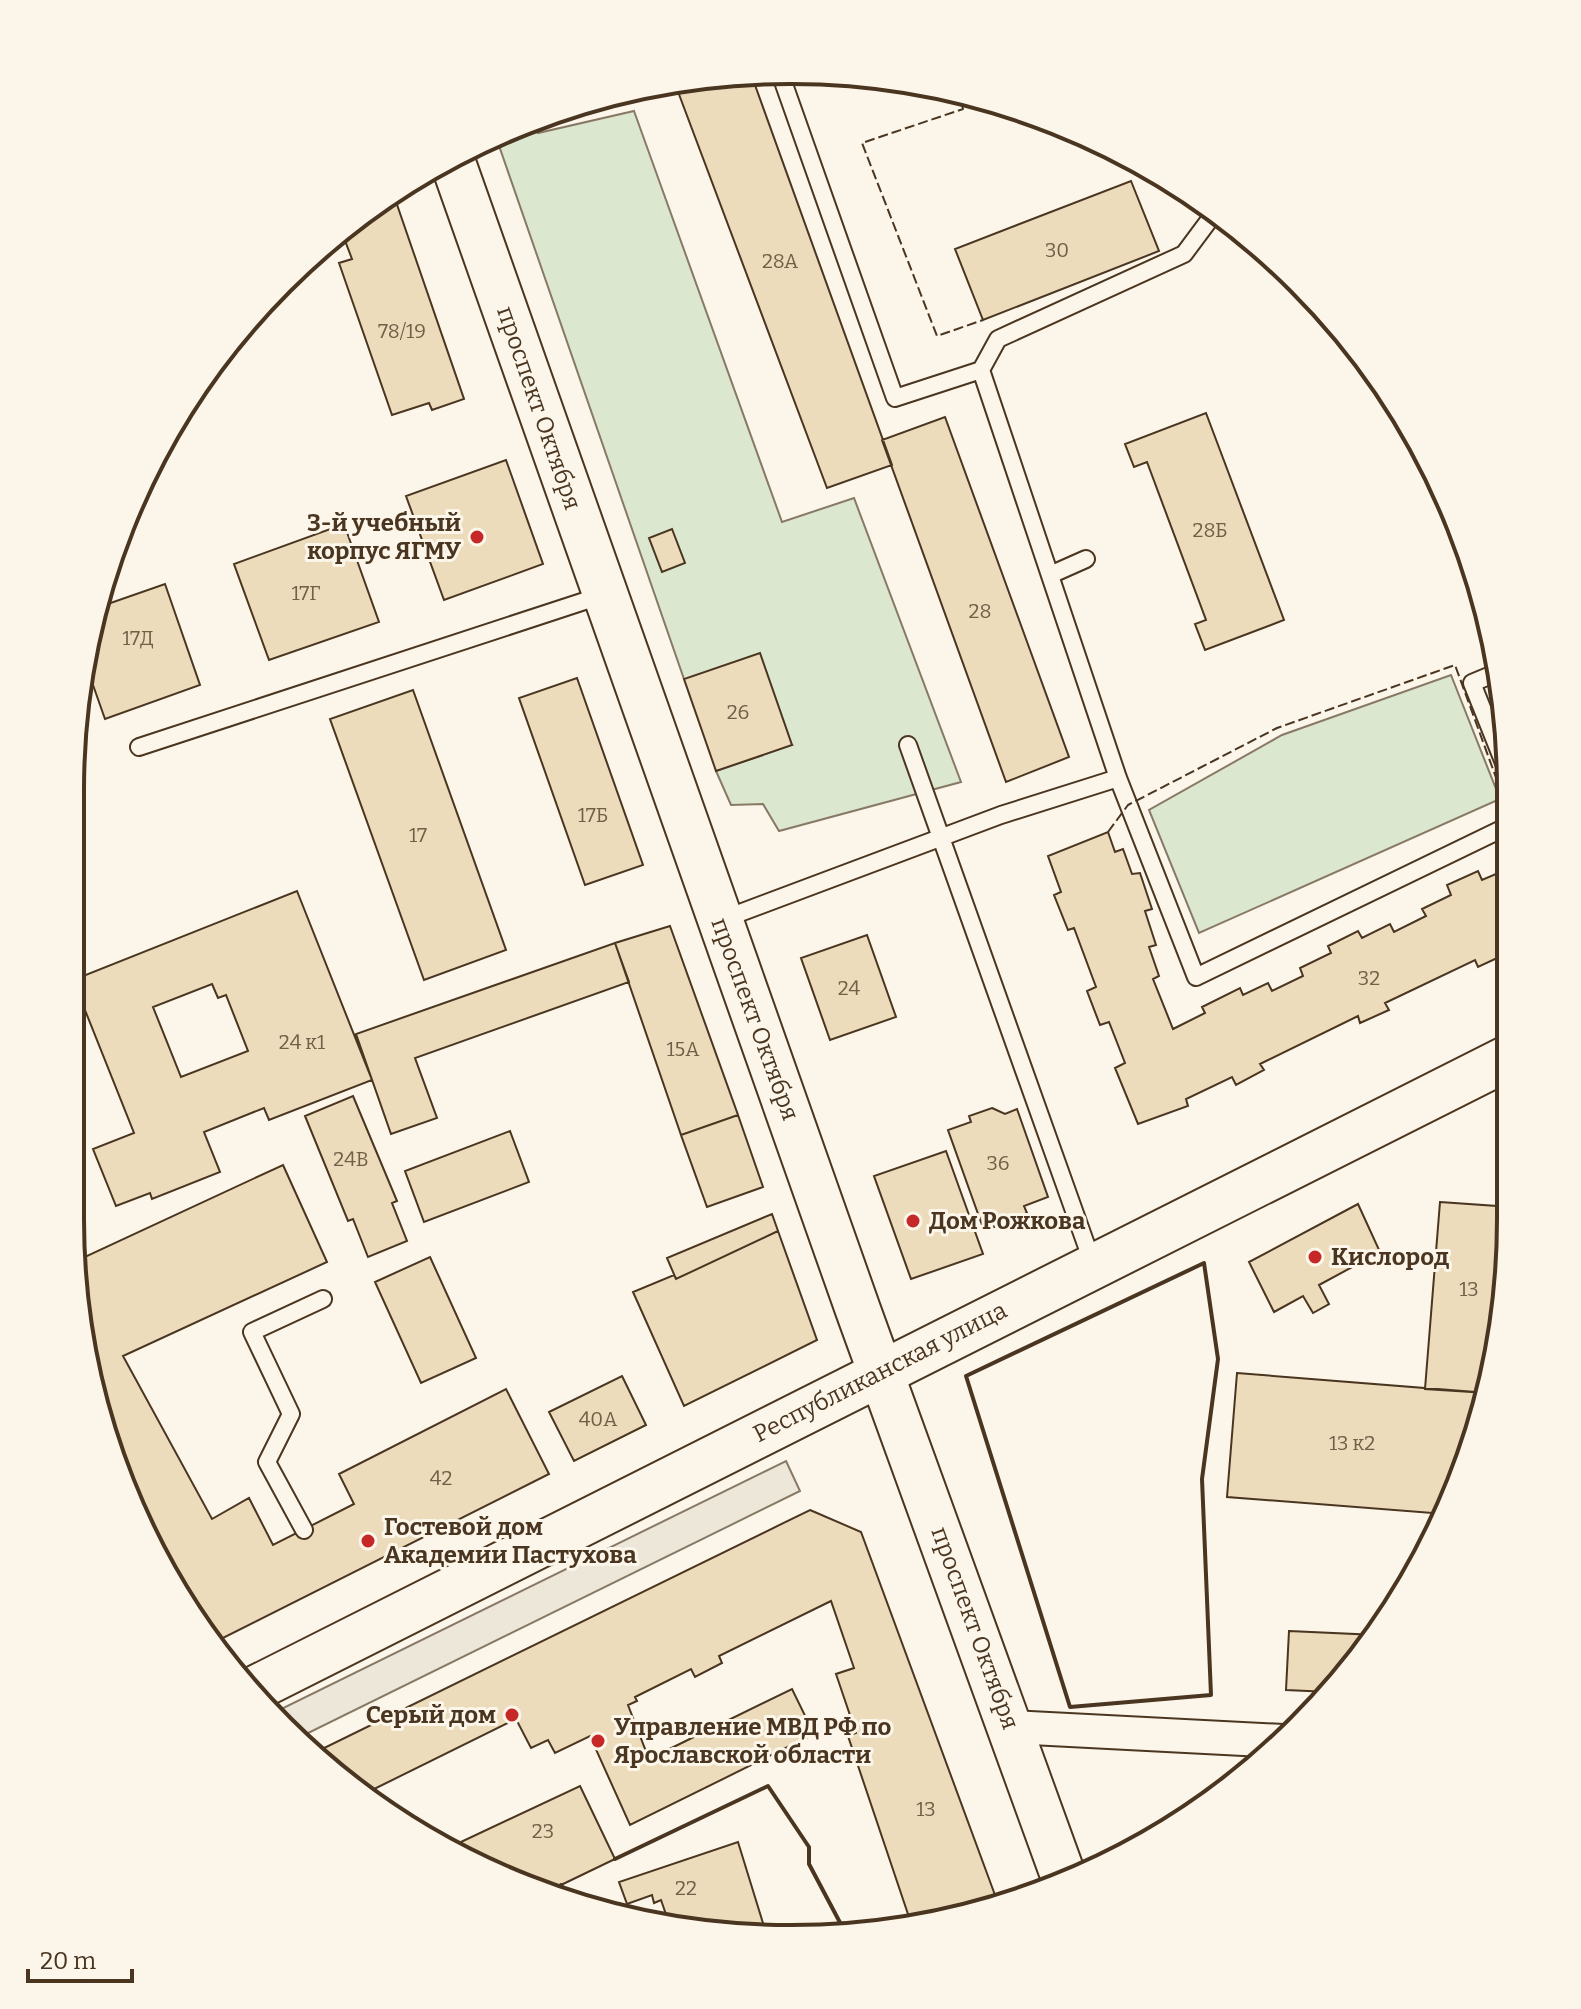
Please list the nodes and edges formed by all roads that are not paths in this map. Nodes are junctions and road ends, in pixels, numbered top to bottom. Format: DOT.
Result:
graph roads {
  1 [pos="784,84"];
  2 [pos="455,169"];
  3 [pos="1208,221"];
  4 [pos="981,370"];
  5 [pos="1086,559"];
  6 [pos="1050,575"];
  7 [pos="605,594"];
  8 [pos="1487,677"];
  9 [pos="1495,740"];
  10 [pos="908,745"];
  11 [pos="139,747"];
  12 [pos="1118,778"];
  13 [pos="1497,831"];
  14 [pos="942,837"];
  15 [pos="719,920"];
  16 [pos="1497,1063"];
  17 [pos="1093,1265"];
  18 [pos="323,1299"];
  19 [pos="880,1372"];
  20 [pos="304,1530"];
  21 [pos="261,1686"];
  22 [pos="1012,1727"];
  23 [pos="1266,1740"];
  24 [pos="1062,1871"];
  1 -- 4 [label="lane"];
  2 -- 7 [label="main road, проспект Октября"];
  3 -- 4 [label="lane"];
  4 -- 6 [label="lane"];
  5 -- 6 [label="lane"];
  6 -- 12 [label="lane"];
  7 -- 11 [label="lane"];
  7 -- 15 [label="main road, проспект Октября"];
  8 -- 9 [label="lane"];
  10 -- 14 [label="lane"];
  12 -- 13 [label="lane"];
  12 -- 14 [label="lane"];
  14 -- 15 [label="lane"];
  14 -- 17 [label="lane"];
  15 -- 19 [label="main road, проспект Октября"];
  16 -- 17 [label="main road, Республиканская улица"];
  17 -- 19 [label="main road, Республиканская улица"];
  18 -- 20 [label="lane"];
  19 -- 21 [label="main road, Республиканская улица"];
  19 -- 22 [label="main road, проспект Октября"];
  22 -- 23 [label="street"];
  22 -- 24 [label="main road, проспект Октября"];
}
